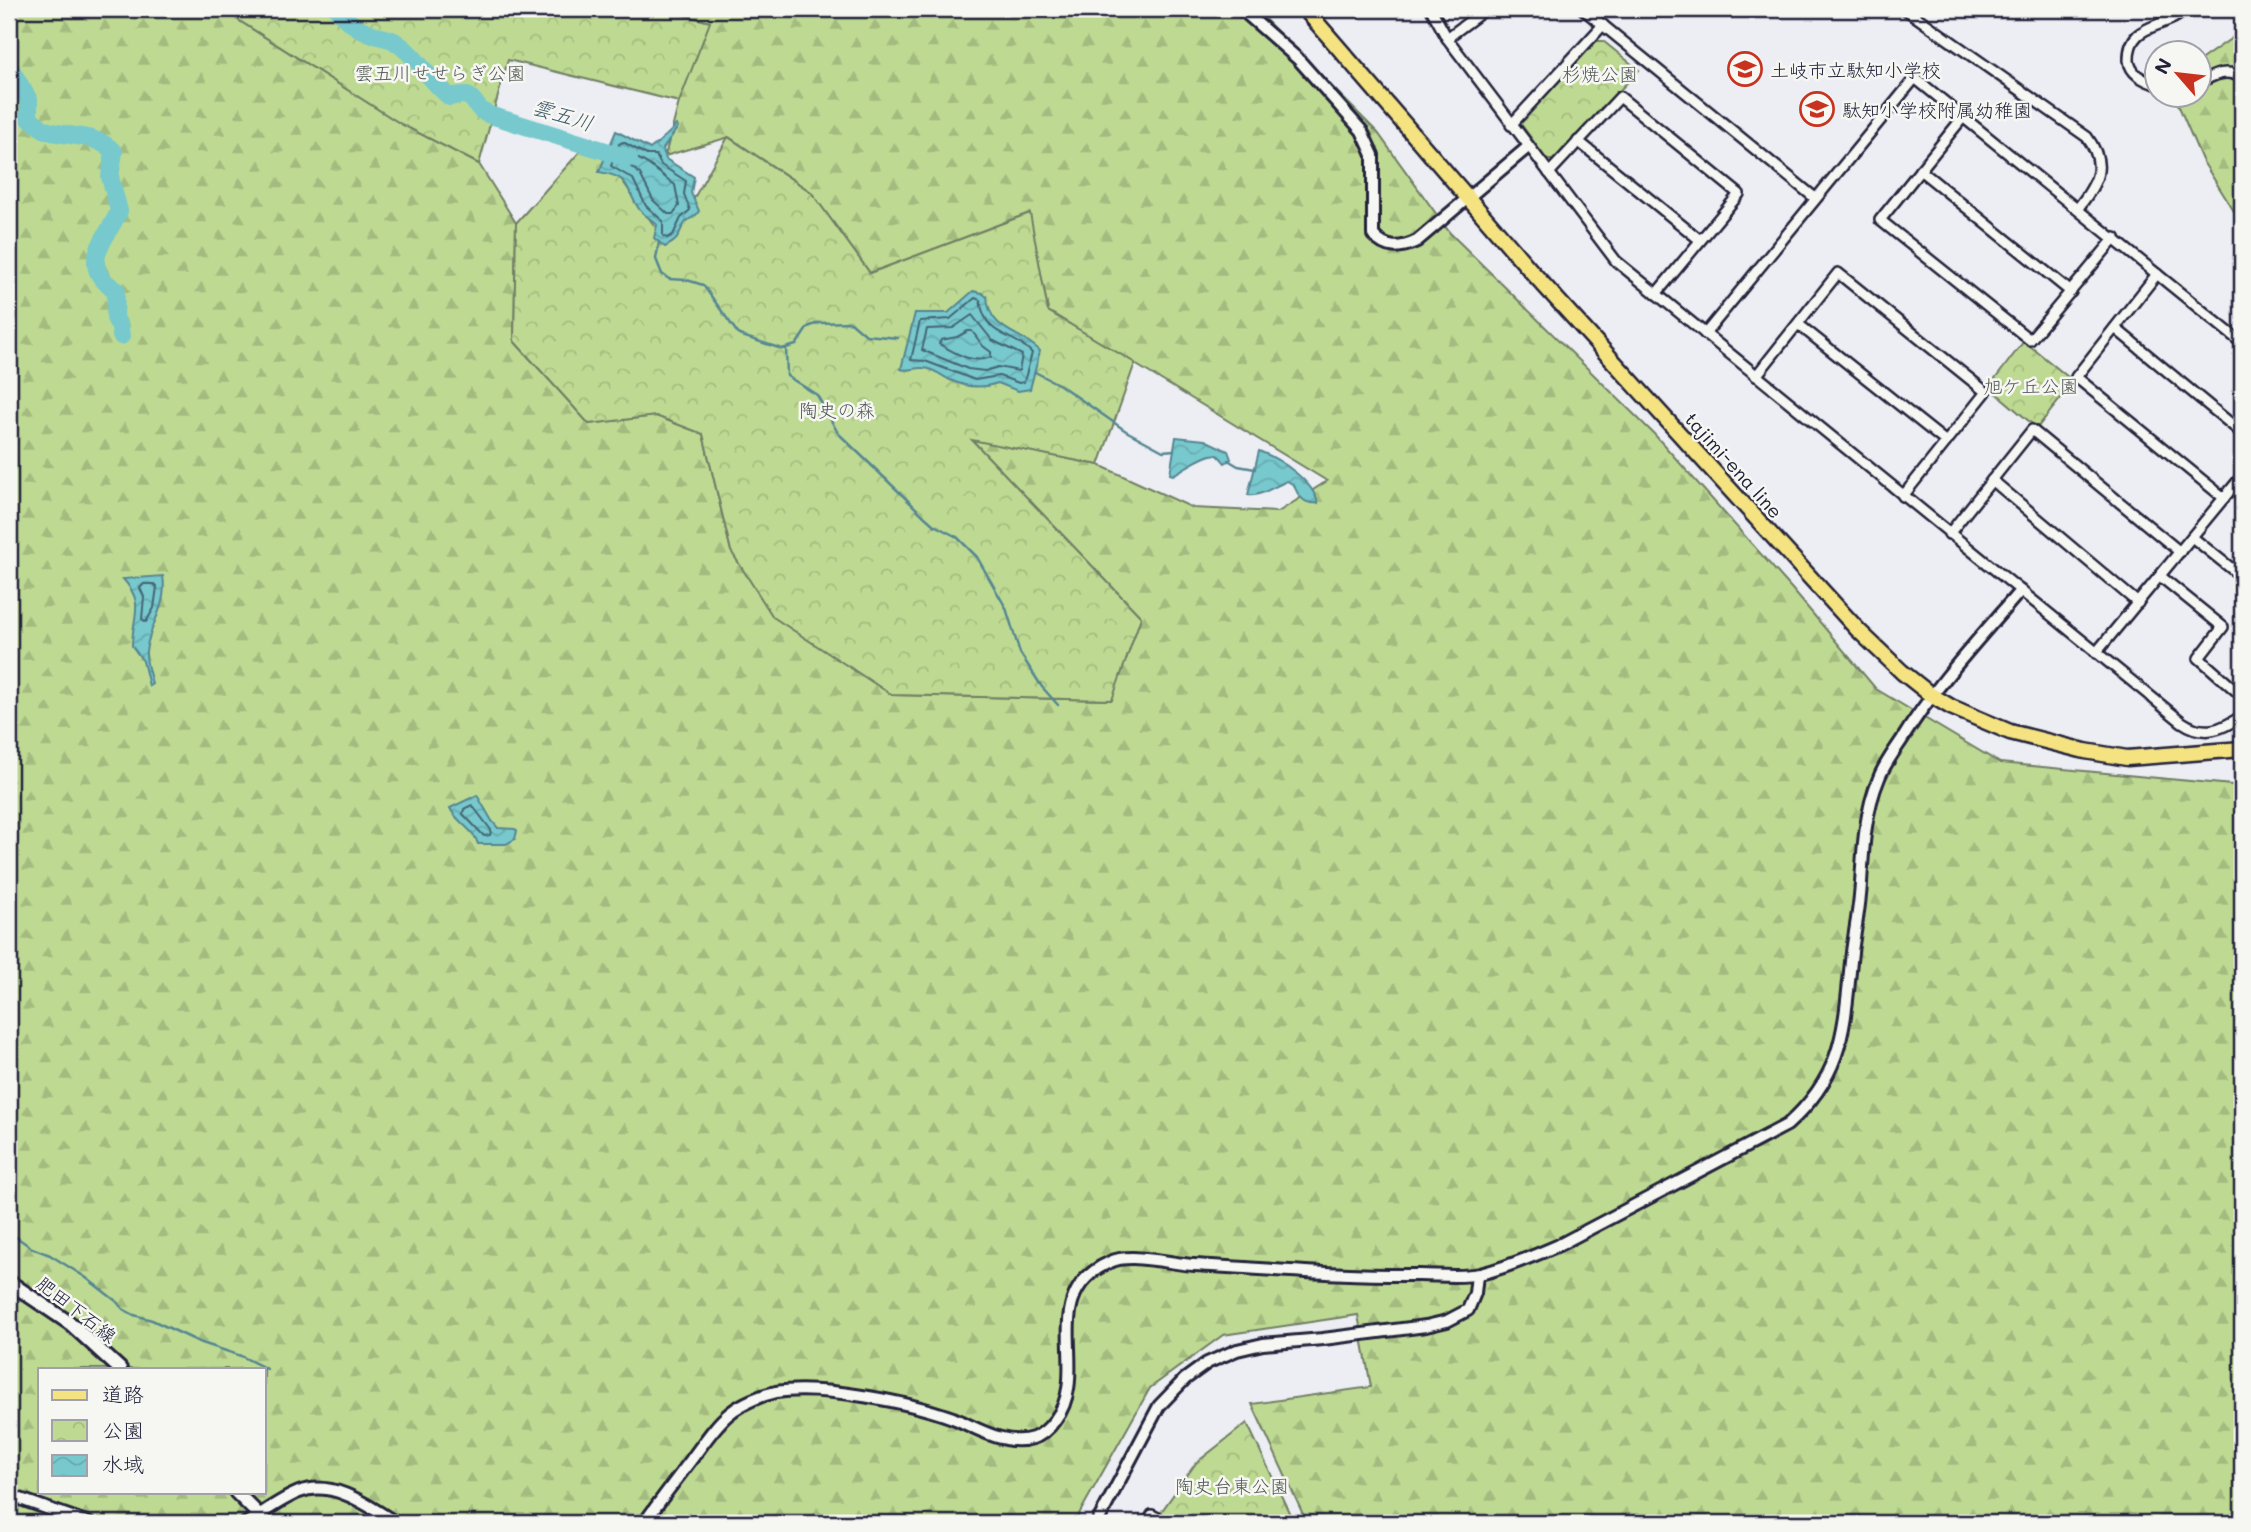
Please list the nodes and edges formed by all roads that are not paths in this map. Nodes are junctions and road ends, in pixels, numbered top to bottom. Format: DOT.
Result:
graph roads {
  1 [pos="1241,9"];
  2 [pos="1305,9"];
  3 [pos="1431,9"];
  4 [pos="1486,9"];
  5 [pos="1583,9"];
  6 [pos="1905,9"];
  7 [pos="2186,9"];
  8 [pos="1603,25"];
  9 [pos="1447,37"];
  10 [pos="2212,77"];
  11 [pos="2142,78"];
  12 [pos="2242,78"];
  13 [pos="1964,116"];
  14 [pos="1511,125"];
  15 [pos="1578,142"];
  16 [pos="1528,147"];
  17 [pos="1920,170"];
  18 [pos="1549,173"];
  19 [pos="1815,198"];
  20 [pos="1469,199"];
  21 [pos="2078,208"];
  22 [pos="2115,238"];
  23 [pos="1700,240"];
  24 [pos="2157,274"];
  25 [pos="2071,292"];
  26 [pos="1656,294"];
  27 [pos="1798,324"];
  28 [pos="2115,328"];
  29 [pos="1704,334"];
  30 [pos="2242,343"];
  31 [pos="1756,376"];
  32 [pos="2242,433"];
  33 [pos="1946,442"];
  34 [pos="2242,476"];
  35 [pos="1992,480"];
  36 [pos="1903,496"];
  37 [pos="2224,498"];
  38 [pos="1949,534"];
  39 [pos="2192,537"];
  40 [pos="2180,552"];
  41 [pos="2160,576"];
  42 [pos="2242,577"];
  43 [pos="2020,591"];
  44 [pos="2138,603"];
  45 [pos="2096,653"];
  46 [pos="1931,695"];
  47 [pos="2242,696"];
  48 [pos="2242,716"];
  49 [pos="2242,749"];
  50 [pos="1477,1275"];
  51 [pos="9,1282"];
  52 [pos="119,1368"];
  53 [pos="9,1494"];
  54 [pos="238,1494"];
  55 [pos="263,1519"];
  56 [pos="89,1523"];
  57 [pos="246,1523"];
  58 [pos="396,1523"];
  59 [pos="644,1523"];
  60 [pos="1097,1523"];
  61 [pos="1148,1523"];
  62 [pos="1167,1523"];
  1 -- 20 [label="street"];
  2 -- 20 [label="main road, tajimi-ena line"];
  3 -- 9 [label="street"];
  4 -- 9 [label="street"];
  5 -- 8 [label="street"];
  6 -- 21 [label="street"];
  7 -- 11 [label="street"];
  8 -- 14 [label="street"];
  8 -- 19 [label="street"];
  9 -- 14 [label="street"];
  10 -- 12 [label="street"];
  13 -- 17 [label="street"];
  13 -- 19 [label="street"];
  13 -- 21 [label="street"];
  14 -- 16 [label="street"];
  15 -- 18 [label="street"];
  15 -- 23 [label="street"];
  15 -- 23 [label="street"];
  16 -- 18 [label="street"];
  16 -- 20 [label="street"];
  17 -- 25 [label="street"];
  17 -- 25 [label="street"];
  18 -- 26 [label="street"];
  19 -- 29 [label="street"];
  20 -- 46 [label="main road, tajimi-ena line"];
  21 -- 22 [label="street"];
  22 -- 24 [label="street"];
  22 -- 25 [label="street"];
  23 -- 26 [label="street"];
  24 -- 28 [label="street"];
  24 -- 30 [label="street"];
  26 -- 29 [label="street"];
  27 -- 31 [label="street"];
  27 -- 33 [label="street"];
  27 -- 33 [label="street"];
  28 -- 32 [label="street"];
  28 -- 37 [label="street"];
  29 -- 31 [label="street"];
  31 -- 36 [label="street"];
  33 -- 36 [label="street"];
  34 -- 37 [label="street"];
  35 -- 38 [label="street"];
  35 -- 40 [label="street"];
  35 -- 44 [label="street"];
  36 -- 38 [label="street"];
  37 -- 39 [label="street"];
  38 -- 43 [label="street"];
  39 -- 40 [label="street"];
  39 -- 42 [label="street"];
  40 -- 41 [label="street"];
  41 -- 44 [label="street"];
  41 -- 47 [label="street"];
  43 -- 45 [label="street"];
  43 -- 46 [label="street"];
  44 -- 45 [label="street"];
  45 -- 48 [label="street"];
  46 -- 49 [label="main road, tajimi-ena line"];
  46 -- 50 [label="street"];
  50 -- 59 [label="street"];
  50 -- 60 [label="street"];
  51 -- 52 [label="main road, 肥田下石線"];
  53 -- 56 [label="street"];
  54 -- 55 [label="main road"];
  55 -- 57 [label="street"];
  55 -- 58 [label="street"];
  61 -- 62 [label="street"];
}
